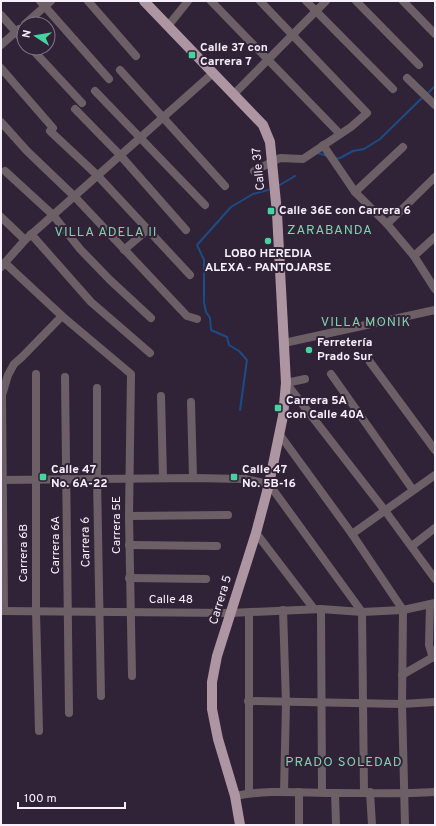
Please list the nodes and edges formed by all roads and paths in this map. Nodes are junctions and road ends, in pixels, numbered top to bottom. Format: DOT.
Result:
graph roads {
  1 [pos="51,1"];
  2 [pos="88,1"];
  3 [pos="144,1"];
  4 [pos="188,1"];
  5 [pos="212,1"];
  6 [pos="260,1"];
  7 [pos="306,1"];
  8 [pos="326,1"];
  9 [pos="356,1"];
  10 [pos="403,1"];
  11 [pos="42,4"];
  12 [pos="316,11"];
  13 [pos="1,14"];
  14 [pos="31,16"];
  15 [pos="168,26"];
  16 [pos="15,32"];
  17 [pos="435,34"];
  18 [pos="291,35"];
  19 [pos="1,45"];
  20 [pos="38,56"];
  21 [pos="136,56"];
  22 [pos="268,58"];
  23 [pos="419,65"];
  24 [pos="1,68"];
  25 [pos="120,70"];
  26 [pos="213,73"];
  27 [pos="407,78"];
  28 [pos="110,79"];
  29 [pos="393,89"];
  30 [pos="95,91"];
  31 [pos="234,94"];
  32 [pos="82,103"];
  33 [pos="435,104"];
  34 [pos="75,109"];
  35 [pos="164,116"];
  36 [pos="1,122"];
  37 [pos="340,134"];
  38 [pos="140,137"];
  39 [pos="323,146"];
  40 [pos="403,147"];
  41 [pos="120,155"];
  42 [pos="272,161"];
  43 [pos="5,170"];
  44 [pos="254,171"];
  45 [pos="97,175"];
  46 [pos="435,177"];
  47 [pos="225,186"];
  48 [pos="356,192"];
  49 [pos="74,196"];
  50 [pos="205,205"];
  51 [pos="53,215"];
  52 [pos="1,217"];
  53 [pos="387,224"];
  54 [pos="147,230"];
  55 [pos="186,230"];
  56 [pos="28,237"];
  57 [pos="435,237"];
  58 [pos="124,250"];
  59 [pos="414,256"];
  60 [pos="3,265"];
  61 [pos="190,275"];
  62 [pos="435,289"];
  63 [pos="435,310"];
  64 [pos="62,316"];
  65 [pos="152,318"];
  66 [pos="197,319"];
  67 [pos="284,343"];
  68 [pos="150,353"];
  69 [pos="370,362"];
  70 [pos="36,374"];
  71 [pos="331,374"];
  72 [pos="65,378"];
  73 [pos="305,379"];
  74 [pos="286,383"];
  75 [pos="98,388"];
  76 [pos="2,395"];
  77 [pos="161,396"];
  78 [pos="191,402"];
  79 [pos="280,435"];
  80 [pos="435,450"];
  81 [pos="435,475"];
  82 [pos="163,478"];
  83 [pos="193,478"];
  84 [pos="97,479"];
  85 [pos="130,479"];
  86 [pos="2,480"];
  87 [pos="36,480"];
  88 [pos="67,480"];
  89 [pos="269,484"];
  90 [pos="413,490"];
  91 [pos="386,512"];
  92 [pos="228,515"];
  93 [pos="129,516"];
  94 [pos="435,528"];
  95 [pos="256,532"];
  96 [pos="352,534"];
  97 [pos="129,545"];
  98 [pos="216,546"];
  99 [pos="412,546"];
  100 [pos="129,578"];
  101 [pos="435,578"];
  102 [pos="206,579"];
  103 [pos="432,604"];
  104 [pos="318,609"];
  105 [pos="283,610"];
  106 [pos="403,610"];
  107 [pos="36,611"];
  108 [pos="68,611"];
  109 [pos="99,611"];
  110 [pos="130,611"];
  111 [pos="2,612"];
  112 [pos="362,612"];
  113 [pos="230,613"];
  114 [pos="249,613"];
  115 [pos="434,657"];
  116 [pos="402,675"];
  117 [pos="132,676"];
  118 [pos="101,696"];
  119 [pos="248,701"];
  120 [pos="286,703"];
  121 [pos="322,703"];
  122 [pos="363,703"];
  123 [pos="402,704"];
  124 [pos="434,705"];
  125 [pos="69,713"];
  126 [pos="39,731"];
  127 [pos="322,791"];
  128 [pos="284,792"];
  129 [pos="299,792"];
  130 [pos="367,792"];
  131 [pos="435,792"];
  132 [pos="249,793"];
  133 [pos="335,793"];
  134 [pos="404,794"];
  135 [pos="235,796"];
  136 [pos="240,825"];
  137 [pos="299,825"];
  138 [pos="336,825"];
  139 [pos="372,825"];
  140 [pos="405,825"];
  1 -- 11 [label="street"];
  2 -- 21 [label="street"];
  3 -- 15 [label="main road, Calle 37"];
  4 -- 15 [label="street"];
  5 -- 22 [label="street"];
  6 -- 18 [label="street"];
  7 -- 12 [label="street"];
  8 -- 12 [label="street"];
  9 -- 23 [label="street"];
  10 -- 17 [label="street"];
  11 -- 14 [label="street"];
  11 -- 28 [label="street"];
  12 -- 18 [label="street"];
  12 -- 29 [label="street"];
  13 -- 16 [label="street"];
  15 -- 26 [label="main road, Calle 37"];
  16 -- 19 [label="street"];
  18 -- 22 [label="street"];
  18 -- 37 [label="street"];
  20 -- 32 [label="street"];
  22 -- 31 [label="street"];
  22 -- 37 [label="street"];
  24 -- 45 [label="street"];
  25 -- 35 [label="street"];
  26 -- 31 [label="main road, Calle 37"];
  26 -- 35 [label="street"];
  27 -- 33 [label="street"];
  30 -- 38 [label="street"];
  31 -- 42 [label="main road, Calle 37"];
  34 -- 41 [label="street"];
  35 -- 38 [label="street"];
  35 -- 47 [label="street"];
  36 -- 49 [label="street"];
  37 -- 39 [label="street"];
  38 -- 41 [label="street"];
  38 -- 50 [label="street"];
  39 -- 42 [label="street"];
  39 -- 48 [label="street"];
  40 -- 48 [label="street"];
  41 -- 45 [label="street"];
  41 -- 55 [label="street"];
  42 -- 44 [label="street"];
  42 -- 67 [label="main road, Calle 37"];
  43 -- 51 [label="street"];
  45 -- 49 [label="street"];
  45 -- 54 [label="street"];
  46 -- 53 [label="street"];
  48 -- 53 [label="street"];
  49 -- 51 [label="street"];
  49 -- 58 [label="street"];
  51 -- 56 [label="street"];
  51 -- 65 [label="street"];
  52 -- 56 [label="street"];
  53 -- 59 [label="street"];
  54 -- 58 [label="street"];
  54 -- 61 [label="street"];
  56 -- 60 [label="street"];
  56 -- 68 [label="street"];
  57 -- 59 [label="street"];
  58 -- 66 [label="street"];
  59 -- 62 [label="street"];
  60 -- 64 [label="street"];
  63 -- 67 [label="street"];
  64 -- 76 [label="street"];
  64 -- 85 [label="street, Carrera 5E"];
  67 -- 74 [label="main road, Calle 37"];
  69 -- 80 [label="street"];
  70 -- 87 [label="street, Carrera 6B"];
  71 -- 90 [label="street"];
  72 -- 88 [label="street, Carrera 6A"];
  73 -- 74 [label="street"];
  74 -- 79 [label="main road, Carrera 5"];
  74 -- 91 [label="street"];
  75 -- 84 [label="street, Carrera 6"];
  76 -- 86 [label="street"];
  77 -- 82 [label="street"];
  78 -- 83 [label="street"];
  79 -- 89 [label="main road, Carrera 5"];
  79 -- 96 [label="street"];
  81 -- 90 [label="street"];
  82 -- 83 [label="street"];
  82 -- 85 [label="street"];
  83 -- 89 [label="street"];
  84 -- 85 [label="street"];
  84 -- 88 [label="street"];
  84 -- 109 [label="street, Carrera 6"];
  85 -- 93 [label="street, Carrera 5E"];
  86 -- 87 [label="street"];
  86 -- 111 [label="street"];
  87 -- 88 [label="street"];
  87 -- 107 [label="street, Carrera 6B"];
  88 -- 108 [label="street, Carrera 6A"];
  89 -- 95 [label="main road, Carrera 5"];
  89 -- 112 [label="street"];
  90 -- 91 [label="street"];
  91 -- 96 [label="street"];
  91 -- 99 [label="street"];
  92 -- 93 [label="street"];
  93 -- 97 [label="street, Carrera 5E"];
  94 -- 99 [label="street"];
  95 -- 104 [label="street"];
  95 -- 113 [label="main road, Carrera 5"];
  96 -- 106 [label="street"];
  97 -- 98 [label="street"];
  97 -- 100 [label="street, Carrera 5E"];
  99 -- 101 [label="street"];
  100 -- 102 [label="street"];
  100 -- 110 [label="street, Carrera 5E"];
  103 -- 106 [label="street, Calle 48"];
  103 -- 115 [label="street"];
  104 -- 105 [label="street, Calle 48"];
  104 -- 112 [label="street, Calle 48"];
  104 -- 121 [label="street"];
  105 -- 114 [label="street, Calle 48"];
  105 -- 120 [label="street"];
  106 -- 112 [label="street, Calle 48"];
  106 -- 116 [label="street"];
  107 -- 108 [label="street, Calle 48"];
  107 -- 111 [label="street, Calle 48"];
  107 -- 126 [label="street, Carrera 6B"];
  108 -- 109 [label="street, Calle 48"];
  108 -- 125 [label="street, Carrera 6A"];
  109 -- 110 [label="street, Calle 48"];
  109 -- 118 [label="street, Carrera 6"];
  110 -- 113 [label="street, Calle 48"];
  110 -- 117 [label="street, Carrera 5E"];
  112 -- 122 [label="street"];
  113 -- 114 [label="street, Calle 48"];
  113 -- 135 [label="main road, Carrera 5"];
  114 -- 119 [label="street"];
  115 -- 116 [label="street"];
  116 -- 123 [label="street"];
  119 -- 120 [label="street"];
  119 -- 132 [label="street"];
  120 -- 121 [label="street"];
  120 -- 128 [label="street"];
  121 -- 122 [label="street"];
  121 -- 127 [label="street"];
  122 -- 123 [label="street"];
  122 -- 130 [label="street"];
  123 -- 124 [label="street"];
  123 -- 134 [label="street"];
  127 -- 129 [label="street"];
  127 -- 133 [label="street"];
  128 -- 129 [label="street"];
  128 -- 132 [label="street"];
  129 -- 137 [label="street"];
  130 -- 133 [label="street"];
  130 -- 134 [label="street"];
  130 -- 139 [label="street"];
  131 -- 134 [label="street"];
  132 -- 135 [label="street"];
  133 -- 138 [label="street"];
  134 -- 140 [label="street"];
  135 -- 136 [label="main road, Carrera 5"];
}
